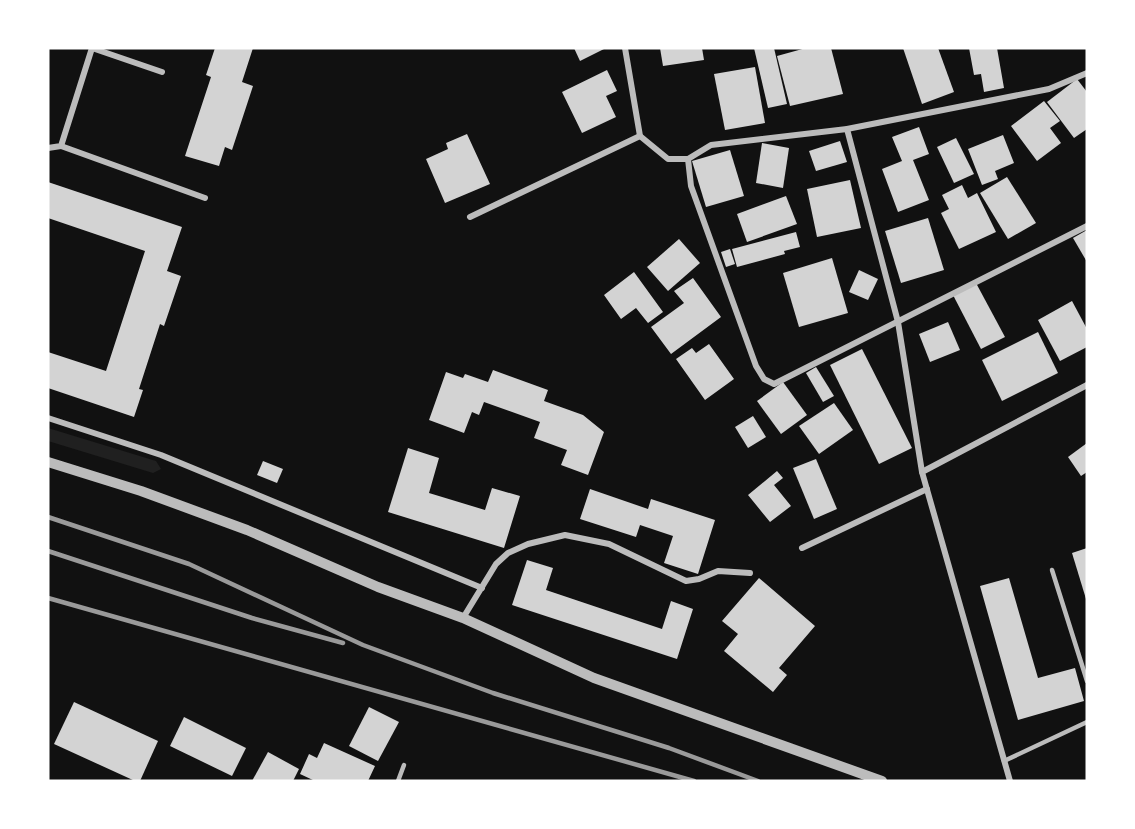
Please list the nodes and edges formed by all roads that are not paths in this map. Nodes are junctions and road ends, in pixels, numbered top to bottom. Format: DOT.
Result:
graph roads {
  1 [pos="92,48"];
  2 [pos="625,48"];
  3 [pos="162,72"];
  4 [pos="1087,73"];
  5 [pos="847,129"];
  6 [pos="640,136"];
  7 [pos="61,146"];
  8 [pos="48,148"];
  9 [pos="688,159"];
  10 [pos="205,198"];
  11 [pos="470,217"];
  12 [pos="1087,226"];
  13 [pos="898,322"];
  14 [pos="1087,385"];
  15 [pos="48,418"];
  16 [pos="48,462"];
  17 [pos="922,472"];
  18 [pos="927,489"];
  19 [pos="802,548"];
  20 [pos="1052,570"];
  21 [pos="750,573"];
  22 [pos="482,588"];
  23 [pos="463,618"];
  24 [pos="1087,681"];
  25 [pos="1087,722"];
  26 [pos="1004,761"];
  27 [pos="404,765"];
  28 [pos="398,781"];
  29 [pos="882,781"];
  30 [pos="1010,781"];
  1 -- 3 [label="street"];
  1 -- 7 [label="street"];
  2 -- 6 [label="street"];
  4 -- 5 [label="street"];
  5 -- 9 [label="street"];
  5 -- 13 [label="street"];
  6 -- 9 [label="street"];
  6 -- 11 [label="street"];
  7 -- 8 [label="street"];
  7 -- 10 [label="street"];
  9 -- 13 [label="street"];
  12 -- 13 [label="street"];
  13 -- 17 [label="street"];
  14 -- 17 [label="street"];
  15 -- 22 [label="street"];
  16 -- 23 [label="street"];
  17 -- 18 [label="street"];
  18 -- 19 [label="street"];
  18 -- 26 [label="street"];
  20 -- 24 [label="lane"];
  21 -- 22 [label="street"];
  22 -- 23 [label="street"];
  23 -- 29 [label="street"];
  25 -- 26 [label="lane"];
  26 -- 30 [label="street"];
  27 -- 28 [label="lane"];
}
